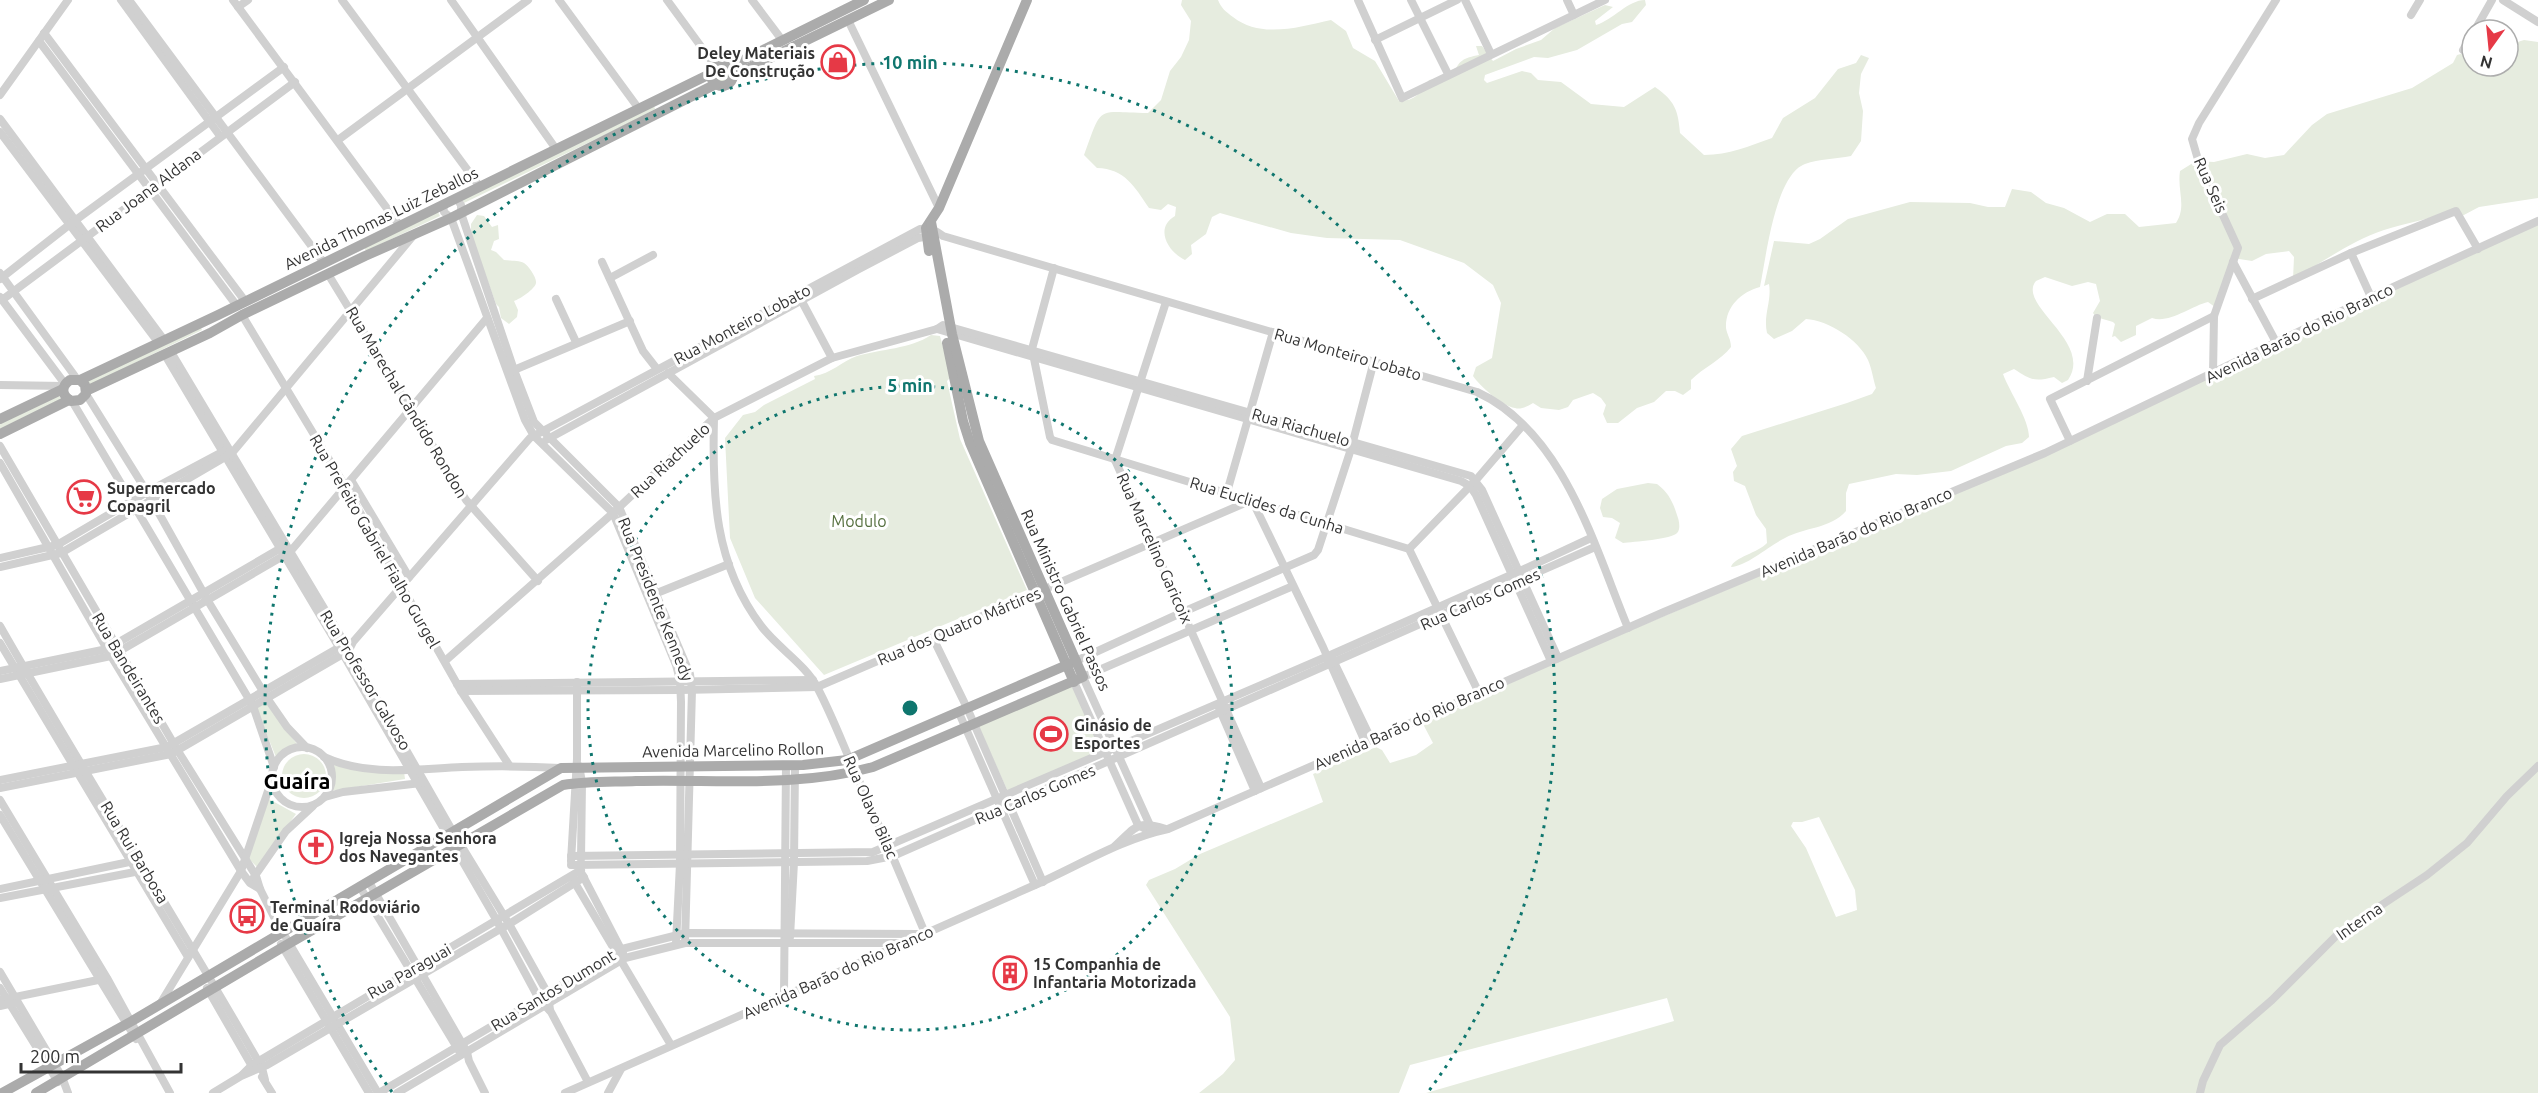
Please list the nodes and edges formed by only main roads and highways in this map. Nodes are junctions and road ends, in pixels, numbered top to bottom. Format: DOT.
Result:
graph roads {
  1 [pos="864,0"];
  2 [pos="889,0"];
  3 [pos="1027,0"];
  4 [pos="731,72"];
  5 [pos="715,74"];
  6 [pos="656,101"];
  7 [pos="661,112"];
  8 [pos="362,251"];
  9 [pos="241,307"];
  10 [pos="218,315"];
  11 [pos="210,333"];
  12 [pos="78,379"];
  13 [pos="62,384"];
  14 [pos="46,386"];
  15 [pos="86,392"];
  16 [pos="45,398"];
  17 [pos="70,401"];
  18 [pos="0,418"];
  19 [pos="0,434"];
  20 [pos="1071,663"];
  21 [pos="1079,679"];
  22 [pos="908,735"];
  23 [pos="914,750"];
  24 [pos="522,791"];
  25 [pos="531,804"];
  26 [pos="405,861"];
  27 [pos="413,872"];
  28 [pos="313,913"];
  29 [pos="319,926"];
  30 [pos="2,1093"];
  31 [pos="36,1093"];
  1 -- 4 [label="main road"];
  2 -- 4 [label="main road"];
  3 -- 20 [label="main road, Rua Ministro Gabriel Passos"];
  4 -- 5 [label="main road"];
  4 -- 5 [label="main road"];
  5 -- 6 [label="main road, Avenida Thomas Luiz Zeballos"];
  5 -- 7 [label="main road, Avenida Thomas Luiz Zeballos"];
  6 -- 7 [label="main road"];
  6 -- 8 [label="main road, Avenida Thomas Luiz Zeballos"];
  7 -- 8 [label="main road, Avenida Thomas Luiz Zeballos"];
  8 -- 9 [label="main road, Avenida Thomas Luiz Zeballos"];
  9 -- 10 [label="main road, Avenida Thomas Luiz Zeballos"];
  9 -- 11 [label="main road, Avenida Thomas Luiz Zeballos"];
  10 -- 11 [label="main road"];
  10 -- 12 [label="main road, Avenida Thomas Luiz Zeballos"];
  11 -- 15 [label="main road, Avenida Thomas Luiz Zeballos"];
  12 -- 13 [label="main road, Avenida Thomas Luiz Zeballos"];
  12 -- 15 [label="main road"];
  13 -- 16 [label="main road, Avenida Thomas Luiz Zeballos"];
  13 -- 17 [label="main road"];
  14 -- 16 [label="main road"];
  15 -- 17 [label="main road, Avenida Thomas Luiz Zeballos"];
  16 -- 18 [label="main road, Avenida Thomas Luiz Zeballos"];
  17 -- 19 [label="main road, Avenida Thomas Luiz Zeballos"];
  20 -- 21 [label="main road, Rua Ministro Gabriel Passos"];
  20 -- 22 [label="main road, Avenida Marcelino Rollon"];
  21 -- 23 [label="main road, Avenida Marcelino Rollon"];
  22 -- 23 [label="main road"];
  22 -- 24 [label="main road, Avenida Marcelino Rollon"];
  23 -- 25 [label="main road, Avenida Marcelino Rollon"];
  24 -- 25 [label="main road"];
  24 -- 26 [label="main road"];
  25 -- 27 [label="main road"];
  26 -- 27 [label="main road"];
  26 -- 28 [label="main road"];
  27 -- 29 [label="main road"];
  28 -- 29 [label="main road"];
  28 -- 30 [label="main road"];
  29 -- 31 [label="main road"];
}
